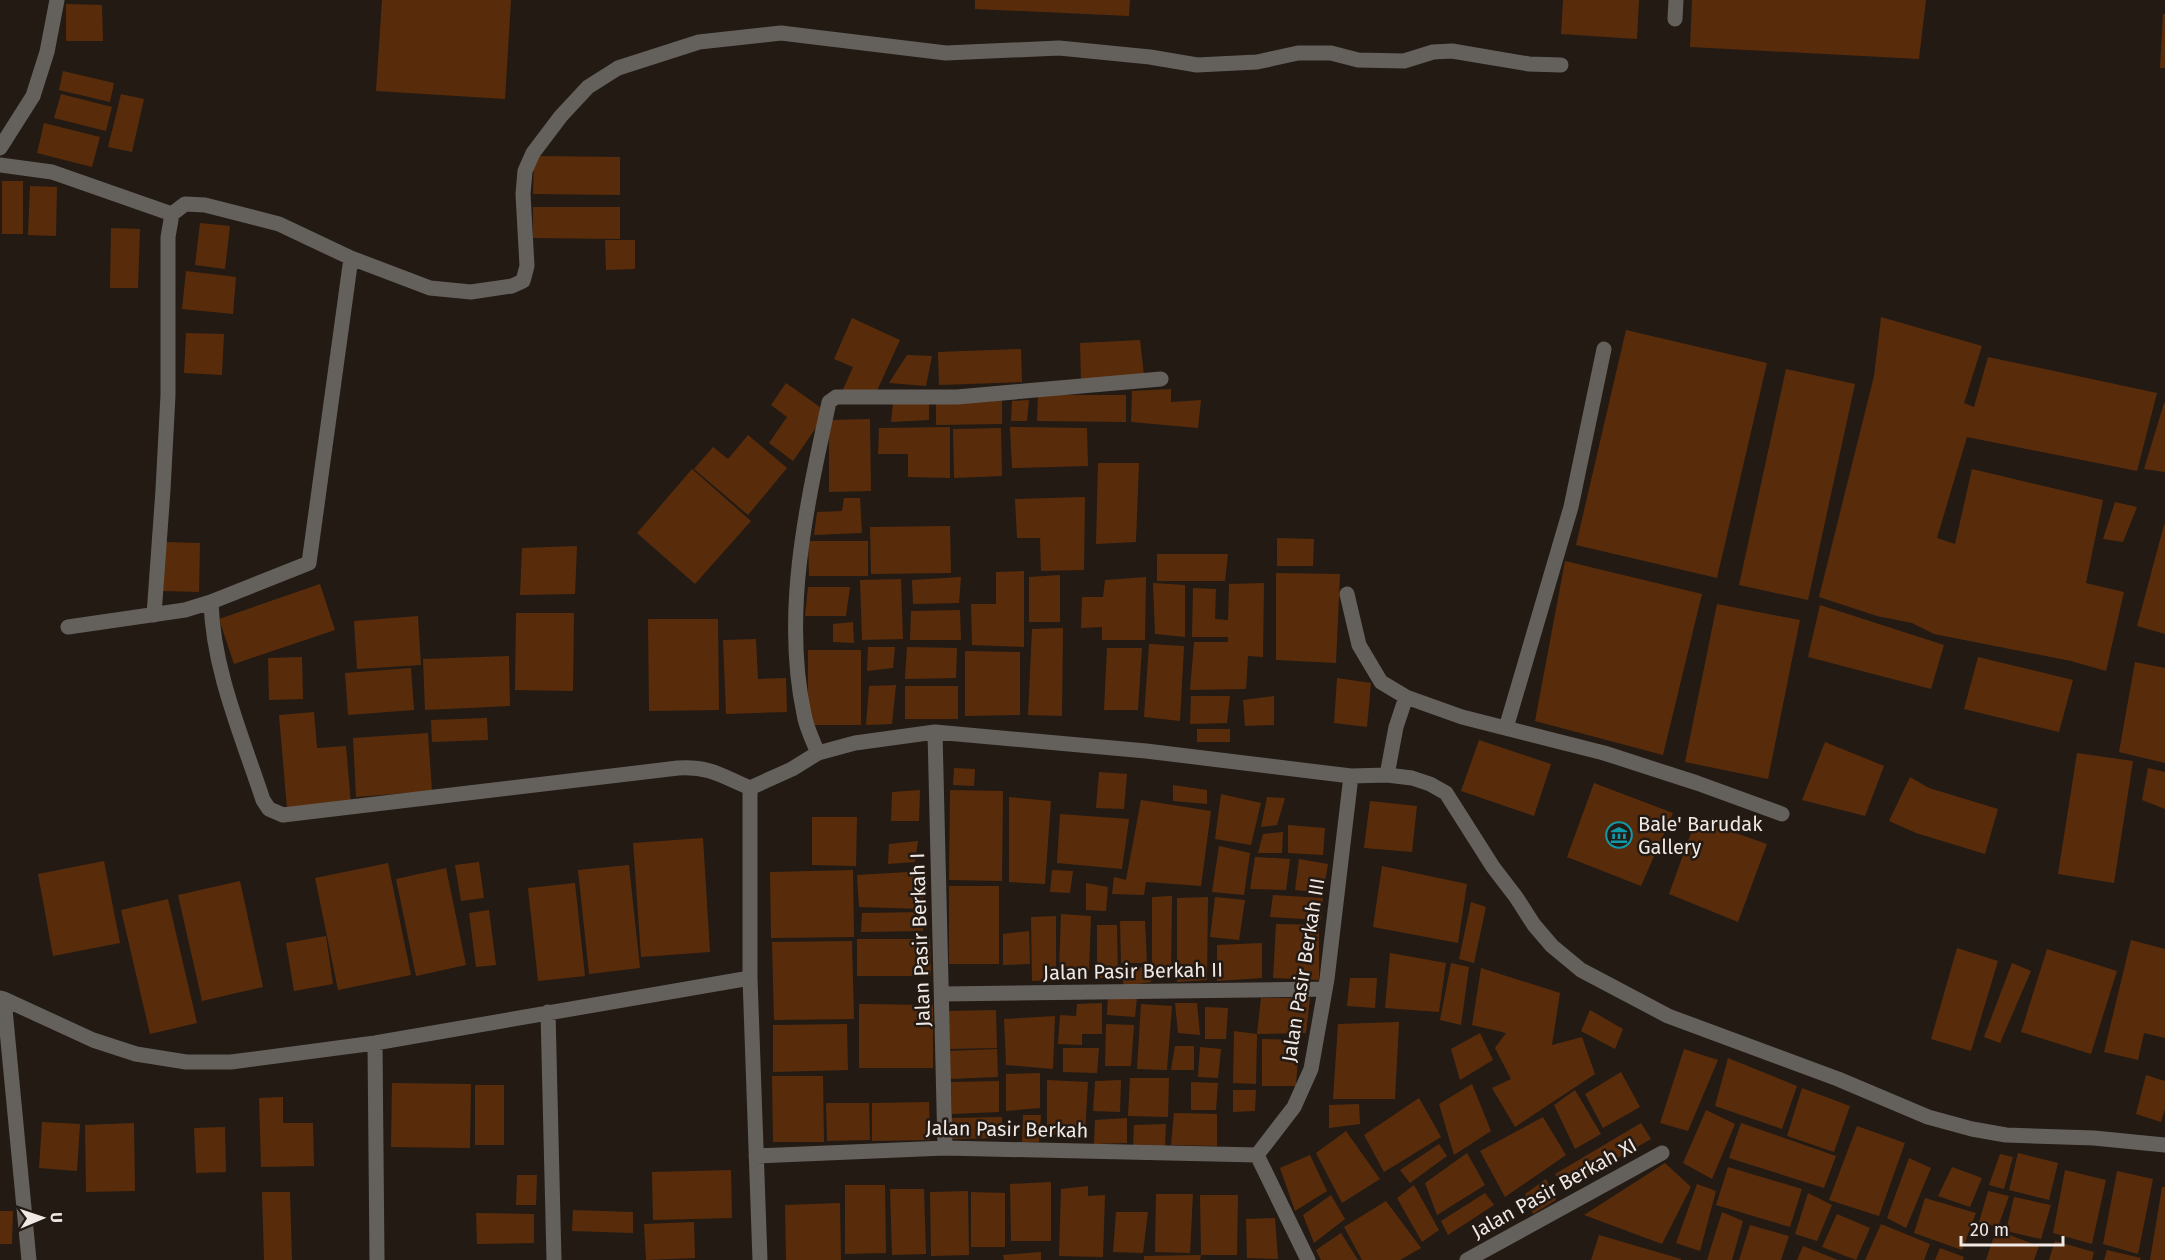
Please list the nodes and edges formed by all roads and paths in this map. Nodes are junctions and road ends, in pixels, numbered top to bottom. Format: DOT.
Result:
graph roads {
  1 [pos="57,0"];
  2 [pos="1676,0"];
  3 [pos="1675,19"];
  4 [pos="1561,65"];
  5 [pos="0,148"];
  6 [pos="0,165"];
  7 [pos="172,214"];
  8 [pos="351,258"];
  9 [pos="1604,349"];
  10 [pos="1161,379"];
  11 [pos="1347,594"];
  12 [pos="211,602"];
  13 [pos="154,615"];
  14 [pos="68,627"];
  15 [pos="1406,698"];
  16 [pos="1506,729"];
  17 [pos="935,732"];
  18 [pos="818,753"];
  19 [pos="1387,775"];
  20 [pos="1351,776"];
  21 [pos="750,788"];
  22 [pos="1782,814"];
  23 [pos="750,978"];
  24 [pos="1324,989"];
  25 [pos="942,994"];
  26 [pos="2,998"];
  27 [pos="548,1012"];
  28 [pos="375,1043"];
  29 [pos="2165,1145"];
  30 [pos="945,1148"];
  31 [pos="1662,1153"];
  32 [pos="1257,1155"];
  33 [pos="756,1156"];
  34 [pos="29,1260"];
  35 [pos="376,1260"];
  36 [pos="554,1260"];
  37 [pos="760,1260"];
  38 [pos="1308,1260"];
  39 [pos="1467,1260"];
  1 -- 5 [label="street"];
  2 -- 3 [label="street"];
  4 -- 8 [label="street"];
  6 -- 7 [label="street"];
  7 -- 8 [label="street"];
  7 -- 13 [label="street"];
  8 -- 12 [label="street"];
  9 -- 16 [label="street"];
  10 -- 18 [label="street"];
  11 -- 15 [label="street"];
  12 -- 13 [label="street"];
  12 -- 21 [label="street"];
  13 -- 14 [label="street"];
  15 -- 16 [label="street"];
  15 -- 19 [label="street"];
  16 -- 22 [label="street"];
  17 -- 18 [label="street"];
  17 -- 20 [label="street"];
  17 -- 25 [label="street, Jalan Pasir Berkah I"];
  18 -- 21 [label="street"];
  19 -- 20 [label="street"];
  19 -- 29 [label="street"];
  20 -- 24 [label="street, Jalan Pasir Berkah III"];
  21 -- 23 [label="street"];
  23 -- 27 [label="street"];
  23 -- 33 [label="street"];
  24 -- 25 [label="street, Jalan Pasir Berkah II"];
  24 -- 32 [label="street, Jalan Pasir Berkah III"];
  25 -- 30 [label="street, Jalan Pasir Berkah I"];
  26 -- 28 [label="street"];
  26 -- 34 [label="street"];
  27 -- 28 [label="street"];
  27 -- 36 [label="street"];
  28 -- 35 [label="street"];
  30 -- 32 [label="street, Jalan Pasir Berkah"];
  30 -- 33 [label="street, Jalan Pasir Berkah"];
  31 -- 39 [label="street, Jalan Pasir Berkah XI"];
  32 -- 38 [label="street"];
  33 -- 37 [label="street"];
}
